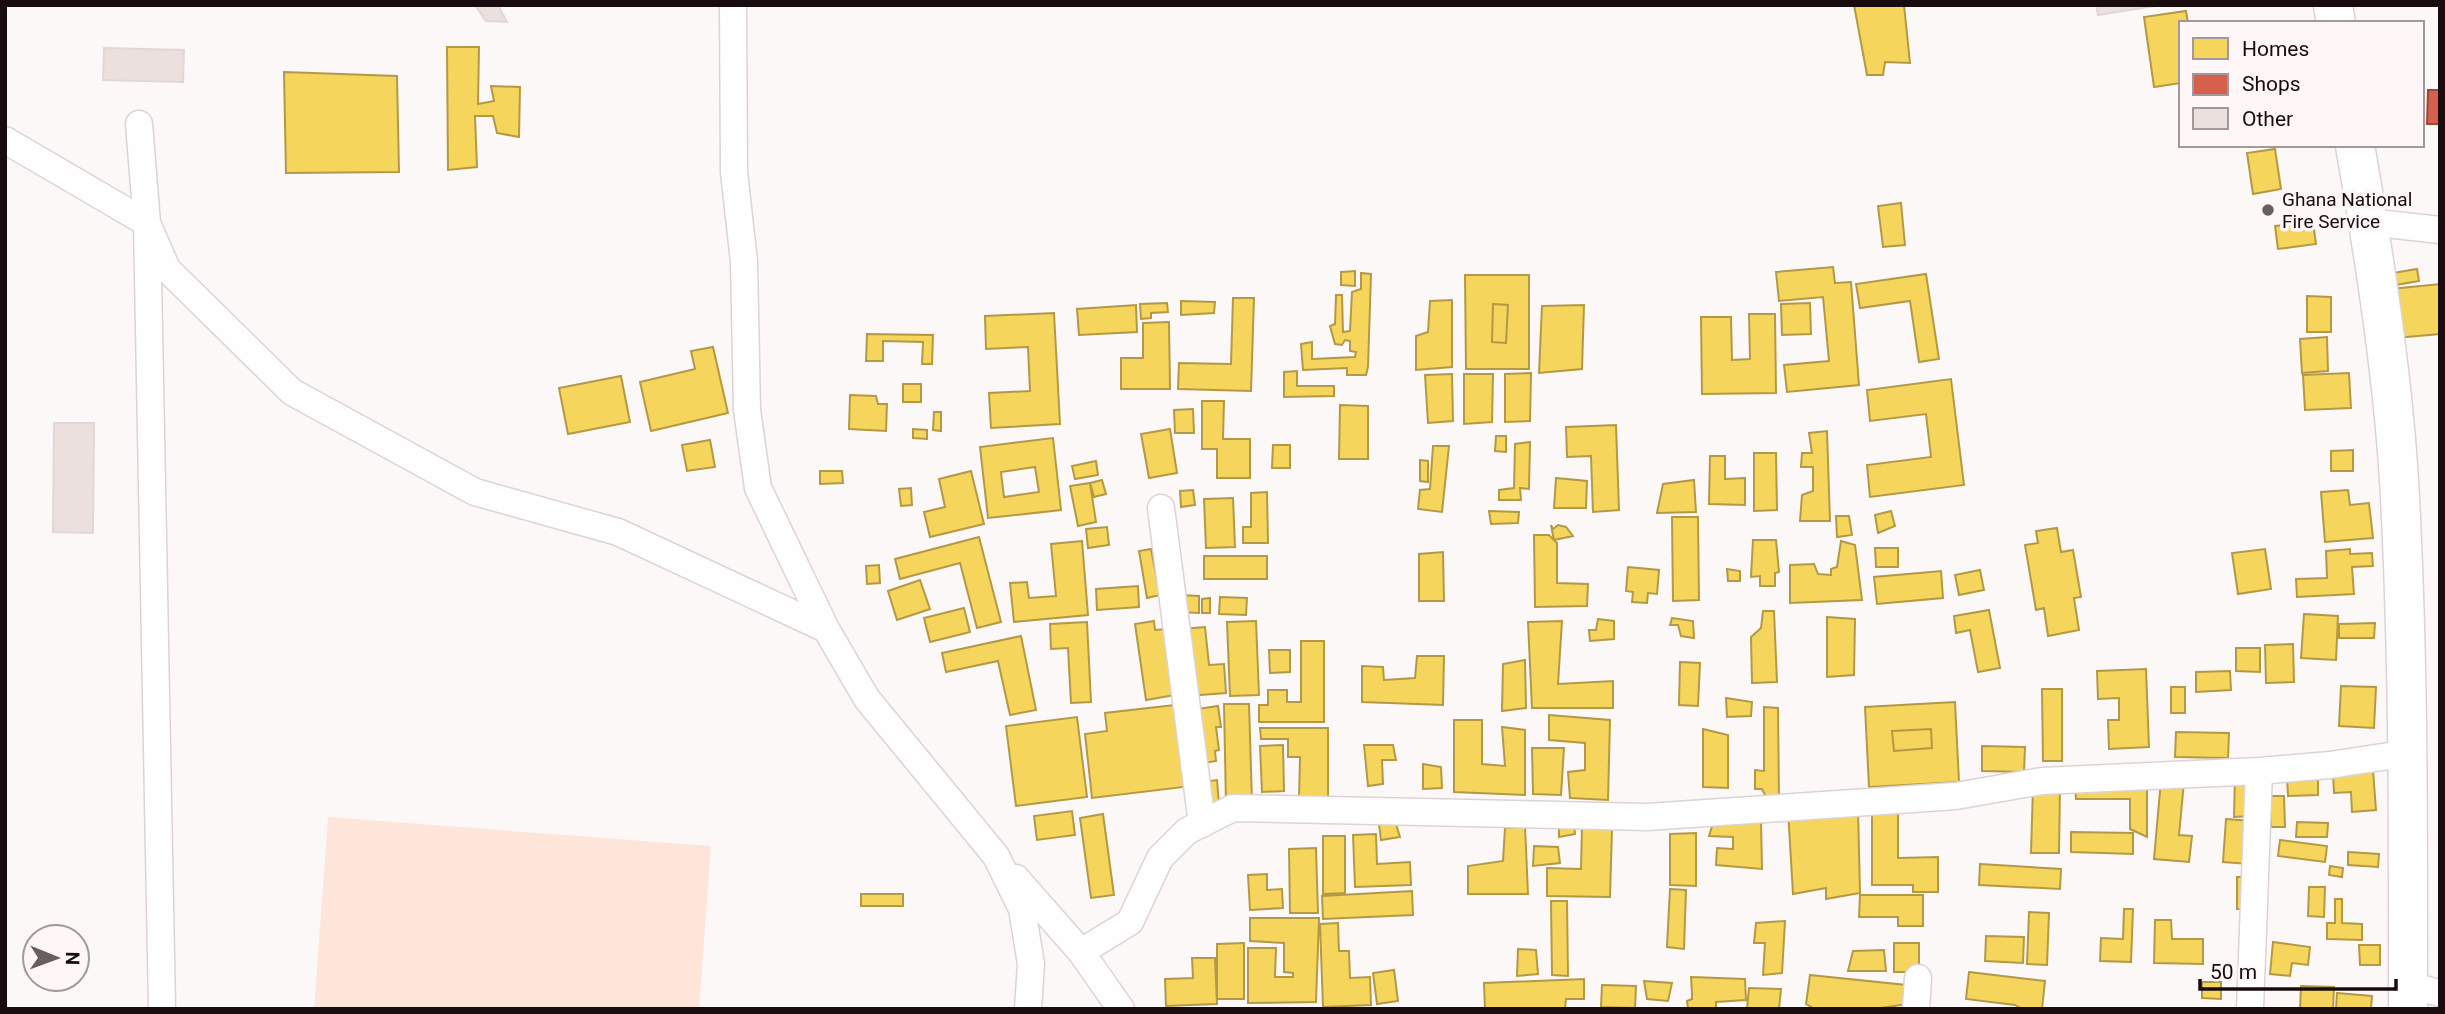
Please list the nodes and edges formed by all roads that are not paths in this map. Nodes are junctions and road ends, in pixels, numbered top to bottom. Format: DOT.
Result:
graph roads {
  1 [pos="733,5"];
  2 [pos="139,124"];
  3 [pos="5,141"];
  4 [pos="2356,147"];
  5 [pos="2368,222"];
  6 [pos="147,223"];
  7 [pos="2440,230"];
  8 [pos="1161,508"];
  9 [pos="826,629"];
  10 [pos="2408,753"];
  11 [pos="2259,771"];
  12 [pos="1202,824"];
  13 [pos="996,856"];
  14 [pos="1081,952"];
  15 [pos="1918,978"];
  16 [pos="2419,996"];
  17 [pos="162,1009"];
  18 [pos="1028,1009"];
  19 [pos="1121,1009"];
  20 [pos="1916,1009"];
  21 [pos="2250,1009"];
  1 -- 9 [label="street"];
  2 -- 6 [label="street"];
  3 -- 6 [label="street"];
  4 -- 5 [label="main road"];
  5 -- 7 [label="street"];
  5 -- 10 [label="main road"];
  6 -- 9 [label="street"];
  6 -- 17 [label="street"];
  8 -- 12 [label="street"];
  9 -- 13 [label="street"];
  10 -- 11 [label="street"];
  10 -- 16 [label="main road"];
  11 -- 12 [label="street"];
  11 -- 21 [label="street"];
  12 -- 14 [label="street"];
  13 -- 14 [label="street"];
  13 -- 18 [label="street"];
  14 -- 19 [label="street"];
  15 -- 20 [label="street"];
}
